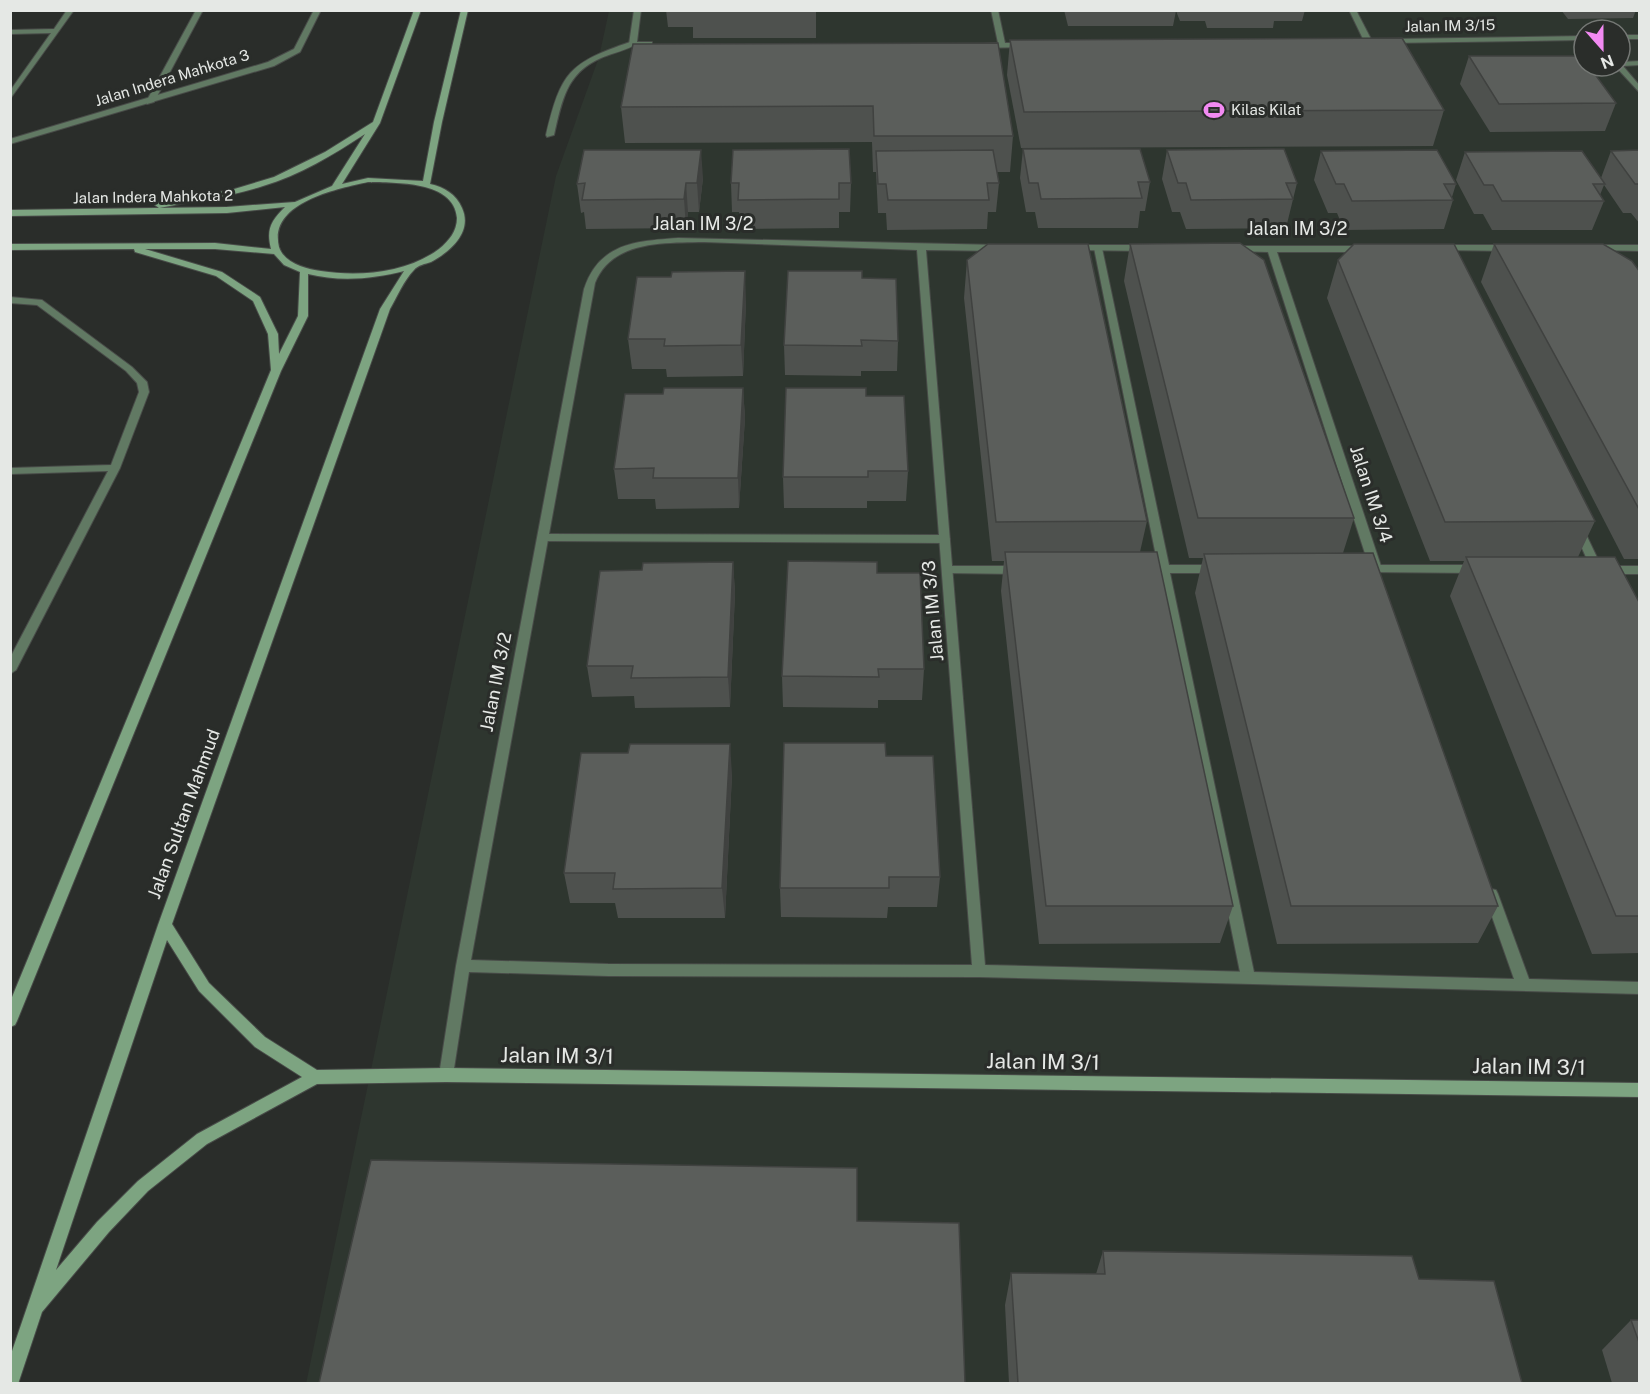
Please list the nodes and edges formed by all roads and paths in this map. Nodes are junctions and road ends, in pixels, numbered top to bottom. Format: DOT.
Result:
graph roads {
  1 [pos="71,10"];
  2 [pos="200,10"];
  3 [pos="318,10"];
  4 [pos="418,10"];
  5 [pos="465,10"];
  6 [pos="638,10"];
  7 [pos="994,10"];
  8 [pos="1352,10"];
  9 [pos="56,31"];
  10 [pos="10,32"];
  11 [pos="1572,38"];
  12 [pos="1356,41"];
  13 [pos="1368,41"];
  14 [pos="633,44"];
  15 [pos="657,44"];
  16 [pos="1037,45"];
  17 [pos="978,46"];
  18 [pos="1002,46"];
  19 [pos="1630,78"];
  20 [pos="14,89"];
  21 [pos="1640,91"];
  22 [pos="10,98"];
  23 [pos="150,102"];
  24 [pos="376,123"];
  25 [pos="549,135"];
  26 [pos="10,142"];
  27 [pos="426,185"];
  28 [pos="336,186"];
  29 [pos="296,204"];
  30 [pos="10,213"];
  31 [pos="120,213"];
  32 [pos="110,245"];
  33 [pos="10,247"];
  34 [pos="921,248"];
  35 [pos="1016,248"];
  36 [pos="1063,248"];
  37 [pos="1098,248"];
  38 [pos="1156,248"];
  39 [pos="1377,248"];
  40 [pos="1423,248"];
  41 [pos="1446,248"];
  42 [pos="1516,248"];
  43 [pos="1586,248"];
  44 [pos="1622,248"];
  45 [pos="1640,248"];
  46 [pos="1226,249"];
  47 [pos="1272,249"];
  48 [pos="276,252"];
  49 [pos="1628,258"];
  50 [pos="1451,259"];
  51 [pos="412,266"];
  52 [pos="304,271"];
  53 [pos="10,300"];
  54 [pos="276,371"];
  55 [pos="116,468"];
  56 [pos="10,471"];
  57 [pos="1572,517"];
  58 [pos="543,538"];
  59 [pos="945,539"];
  60 [pos="1143,569"];
  61 [pos="1166,569"];
  62 [pos="1224,569"];
  63 [pos="1353,569"];
  64 [pos="948,570"];
  65 [pos="1029,570"];
  66 [pos="1492,570"];
  67 [pos="1640,570"];
  68 [pos="1378,574"];
  69 [pos="10,670"];
  70 [pos="1488,885"];
  71 [pos="165,926"];
  72 [pos="463,966"];
  73 [pos="980,971"];
  74 [pos="1248,976"];
  75 [pos="1524,986"];
  76 [pos="1640,988"];
  77 [pos="10,1021"];
  78 [pos="446,1075"];
  79 [pos="315,1077"];
  80 [pos="1640,1090"];
  81 [pos="35,1308"];
  82 [pos="10,1383"];
  1 -- 9 [label="street"];
  2 -- 23 [label="street"];
  3 -- 23 [label="street, Jalan Indera Mahkota 3"];
  4 -- 24 [label="main road"];
  5 -- 27 [label="main road"];
  6 -- 14 [label="street"];
  7 -- 18 [label="street"];
  8 -- 13 [label="street"];
  9 -- 10 [label="street"];
  9 -- 20 [label="street"];
  11 -- 13 [label="street, Jalan IM 3/15"];
  12 -- 13 [label="street, Jalan IM 3/15"];
  14 -- 15 [label="street"];
  14 -- 25 [label="street"];
  16 -- 18 [label="street"];
  17 -- 18 [label="street"];
  19 -- 21 [label="street"];
  20 -- 22 [label="street"];
  23 -- 26 [label="street, Jalan Indera Mahkota 3"];
  24 -- 28 [label="main road"];
  24 -- 31 [label="main road"];
  27 -- 28 [label="main road"];
  27 -- 51 [label="main road"];
  28 -- 29 [label="main road"];
  29 -- 31 [label="main road, Jalan Indera Mahkota 2"];
  29 -- 48 [label="main road"];
  30 -- 31 [label="main road, Jalan Indera Mahkota 2"];
  32 -- 33 [label="main road"];
  32 -- 48 [label="main road"];
  32 -- 54 [label="main road"];
  34 -- 35 [label="street, Jalan IM 3/2"];
  34 -- 58 [label="street, Jalan IM 3/2"];
  34 -- 59 [label="street, Jalan IM 3/3"];
  36 -- 37 [label="street"];
  37 -- 38 [label="street"];
  37 -- 61 [label="street"];
  39 -- 47 [label="street, Jalan IM 3/2"];
  40 -- 41 [label="street"];
  41 -- 42 [label="street"];
  41 -- 50 [label="street"];
  43 -- 44 [label="street"];
  44 -- 45 [label="street"];
  44 -- 49 [label="street"];
  46 -- 47 [label="street, Jalan IM 3/2"];
  47 -- 68 [label="street, Jalan IM 3/4"];
  48 -- 52 [label="main road"];
  51 -- 52 [label="main road"];
  51 -- 71 [label="main road, Jalan Sultan Mahmud"];
  52 -- 54 [label="main road"];
  53 -- 55 [label="street"];
  54 -- 77 [label="main road"];
  55 -- 56 [label="street"];
  55 -- 69 [label="street"];
  57 -- 67 [label="street"];
  58 -- 59 [label="street"];
  58 -- 72 [label="street, Jalan IM 3/2"];
  59 -- 64 [label="street, Jalan IM 3/3"];
  60 -- 61 [label="street"];
  61 -- 62 [label="street"];
  61 -- 74 [label="street"];
  63 -- 68 [label="street"];
  64 -- 65 [label="street"];
  64 -- 73 [label="street, Jalan IM 3/3"];
  66 -- 68 [label="street"];
  70 -- 75 [label="street"];
  71 -- 79 [label="main road"];
  71 -- 81 [label="main road, Jalan Sultan Mahmud"];
  72 -- 73 [label="street"];
  72 -- 78 [label="street, Jalan IM 3/2"];
  73 -- 74 [label="street"];
  74 -- 75 [label="street"];
  75 -- 76 [label="street"];
  78 -- 79 [label="main road, Jalan IM 3/1"];
  78 -- 80 [label="main road, Jalan IM 3/1"];
  79 -- 81 [label="main road"];
  81 -- 82 [label="main road, Jalan Sultan Mahmud"];
}
